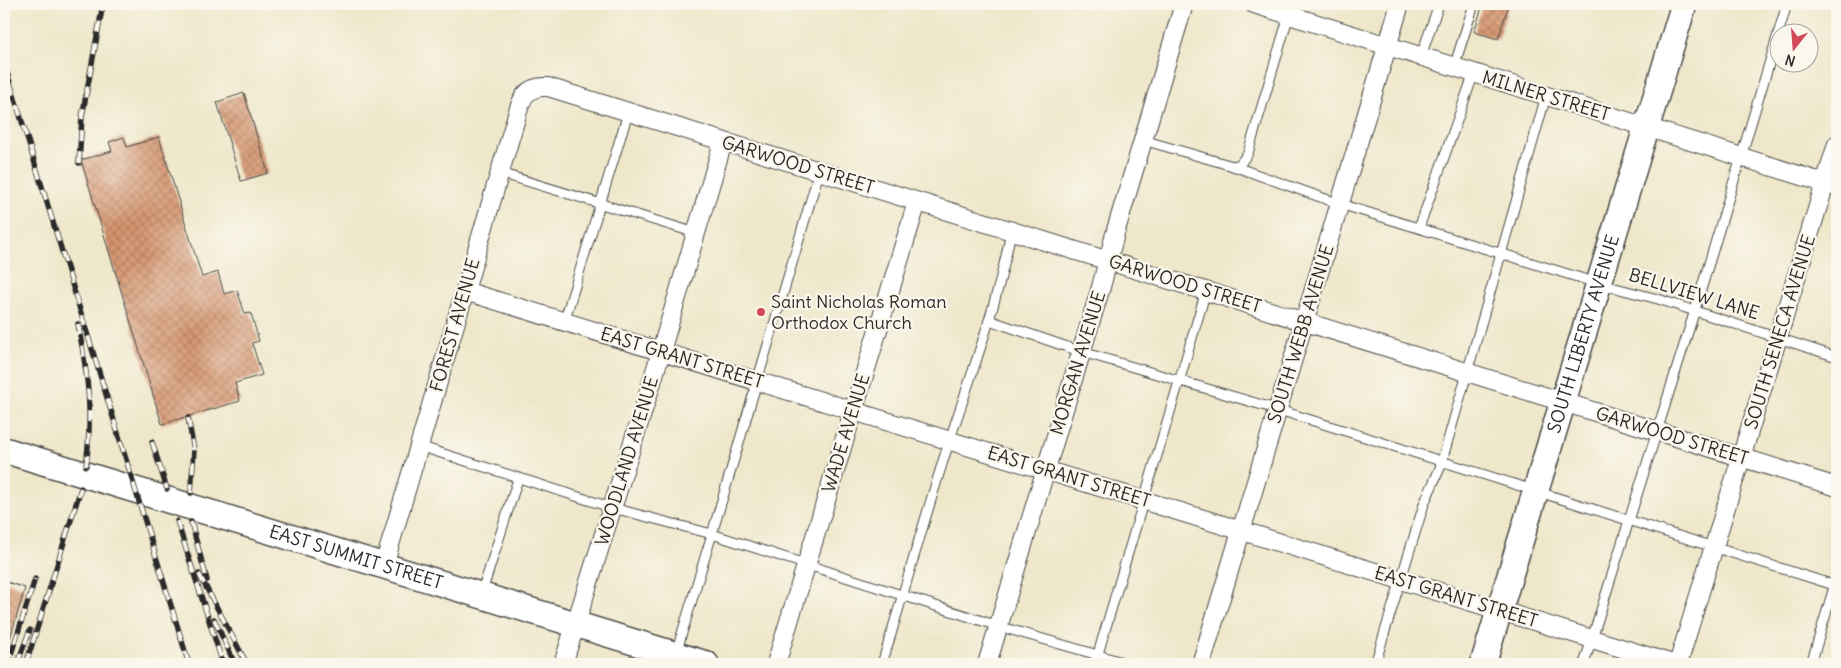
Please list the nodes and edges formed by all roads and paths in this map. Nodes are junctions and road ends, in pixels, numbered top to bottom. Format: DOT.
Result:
graph roads {
  1 [pos="1184,4"];
  2 [pos="1254,4"];
  3 [pos="1400,4"];
  4 [pos="1439,4"];
  5 [pos="1474,4"];
  6 [pos="1684,4"];
  7 [pos="1787,4"];
  8 [pos="1289,15"];
  9 [pos="1387,46"];
  10 [pos="1421,56"];
  11 [pos="1454,67"];
  12 [pos="1474,73"];
  13 [pos="532,88"];
  14 [pos="1546,96"];
  15 [pos="628,113"];
  16 [pos="1647,128"];
  17 [pos="1143,140"];
  18 [pos="723,142"];
  19 [pos="1837,144"];
  20 [pos="1741,156"];
  21 [pos="1233,166"];
  22 [pos="819,172"];
  23 [pos="500,173"];
  24 [pos="1831,185"];
  25 [pos="917,202"];
  26 [pos="600,204"];
  27 [pos="1340,204"];
  28 [pos="1419,228"];
  29 [pos="1011,231"];
  30 [pos="696,233"];
  31 [pos="1500,253"];
  32 [pos="1108,261"];
  33 [pos="1600,284"];
  34 [pos="465,291"];
  35 [pos="1206,291"];
  36 [pos="1695,310"];
  37 [pos="989,320"];
  38 [pos="1305,321"];
  39 [pos="564,322"];
  40 [pos="1778,338"];
  41 [pos="661,352"];
  42 [pos="1082,352"];
  43 [pos="1837,357"];
  44 [pos="1466,371"];
  45 [pos="1178,380"];
  46 [pos="756,381"];
  47 [pos="1563,401"];
  48 [pos="1279,410"];
  49 [pos="852,411"];
  50 [pos="1657,431"];
  51 [pos="950,440"];
  52 [pos="420,446"];
  53 [pos="4,450"];
  54 [pos="1742,457"];
  55 [pos="1441,462"];
  56 [pos="1045,470"];
  57 [pos="518,479"];
  58 [pos="1837,487"];
  59 [pos="1536,491"];
  60 [pos="1142,500"];
  61 [pos="612,508"];
  62 [pos="1630,521"];
  63 [pos="1242,531"];
  64 [pos="712,534"];
  65 [pos="1714,548"];
  66 [pos="384,565"];
  67 [pos="806,566"];
  68 [pos="1401,580"];
  69 [pos="1836,583"];
  70 [pos="481,595"];
  71 [pos="903,596"];
  72 [pos="1499,611"];
  73 [pos="576,624"];
  74 [pos="998,626"];
  75 [pos="1592,639"];
  76 [pos="674,659"];
  77 [pos="1096,660"];
  78 [pos="563,664"];
  79 [pos="706,664"];
  80 [pos="776,664"];
  81 [pos="882,664"];
  82 [pos="986,664"];
  83 [pos="1129,664"];
  84 [pos="1201,664"];
  85 [pos="1375,664"];
  86 [pos="1483,664"];
  87 [pos="1584,664"];
  88 [pos="1674,664"];
  89 [pos="1678,664"];
  90 [pos="1811,664"];
  1 -- 17 [label="street, MORGAN AVENUE"];
  2 -- 8 [label="street, MILNER STREET"];
  3 -- 9 [label="street, SOUTH WEBB AVENUE"];
  4 -- 10 [label="lane"];
  5 -- 11 [label="lane"];
  6 -- 16 [label="street, SOUTH LIBERTY AVENUE"];
  7 -- 20 [label="lane"];
  8 -- 9 [label="street, MILNER STREET"];
  8 -- 21 [label="lane"];
  9 -- 10 [label="street, MILNER STREET"];
  9 -- 27 [label="street, SOUTH WEBB AVENUE"];
  10 -- 11 [label="street, MILNER STREET"];
  11 -- 12 [label="street, MILNER STREET"];
  12 -- 14 [label="street, MILNER STREET"];
  12 -- 28 [label="lane"];
  13 -- 15 [label="street, GARWOOD STREET"];
  13 -- 23 [label="street, FOREST AVENUE"];
  14 -- 16 [label="street, MILNER STREET"];
  14 -- 31 [label="lane"];
  15 -- 18 [label="street, GARWOOD STREET"];
  15 -- 26 [label="lane"];
  16 -- 20 [label="street, MILNER STREET"];
  16 -- 33 [label="street, SOUTH LIBERTY AVENUE"];
  17 -- 21 [label="lane, BELLVIEW LANE"];
  17 -- 32 [label="street, MORGAN AVENUE"];
  18 -- 22 [label="street, GARWOOD STREET"];
  18 -- 30 [label="street, WOODLAND AVENUE"];
  19 -- 24 [label="street, SOUTH SENECA AVENUE"];
  20 -- 24 [label="street, MILNER STREET"];
  20 -- 36 [label="lane"];
  21 -- 27 [label="lane, BELLVIEW LANE"];
  22 -- 25 [label="street, GARWOOD STREET"];
  22 -- 46 [label="lane"];
  23 -- 26 [label="lane"];
  23 -- 34 [label="street, FOREST AVENUE"];
  24 -- 40 [label="street, SOUTH SENECA AVENUE"];
  25 -- 29 [label="street, GARWOOD STREET"];
  25 -- 49 [label="street, WADE AVENUE"];
  26 -- 30 [label="lane"];
  26 -- 39 [label="lane"];
  27 -- 28 [label="lane, BELLVIEW LANE"];
  27 -- 38 [label="street, SOUTH WEBB AVENUE"];
  28 -- 31 [label="lane, BELLVIEW LANE"];
  29 -- 32 [label="street, GARWOOD STREET"];
  29 -- 37 [label="lane"];
  30 -- 41 [label="street, WOODLAND AVENUE"];
  31 -- 33 [label="lane, BELLVIEW LANE"];
  31 -- 44 [label="lane"];
  32 -- 35 [label="street, GARWOOD STREET"];
  32 -- 42 [label="street, MORGAN AVENUE"];
  33 -- 36 [label="lane, BELLVIEW LANE"];
  33 -- 47 [label="street, SOUTH LIBERTY AVENUE"];
  34 -- 39 [label="street, EAST GRANT STREET"];
  34 -- 52 [label="street, FOREST AVENUE"];
  35 -- 38 [label="street, GARWOOD STREET"];
  35 -- 45 [label="lane"];
  36 -- 40 [label="lane, BELLVIEW LANE"];
  36 -- 50 [label="lane"];
  37 -- 42 [label="lane"];
  37 -- 51 [label="lane"];
  38 -- 44 [label="street, GARWOOD STREET"];
  38 -- 48 [label="street, SOUTH WEBB AVENUE"];
  39 -- 41 [label="street, EAST GRANT STREET"];
  40 -- 43 [label="lane, BELLVIEW LANE"];
  40 -- 54 [label="street, SOUTH SENECA AVENUE"];
  41 -- 46 [label="street, EAST GRANT STREET"];
  41 -- 61 [label="street, WOODLAND AVENUE"];
  42 -- 45 [label="lane"];
  42 -- 56 [label="street, MORGAN AVENUE"];
  44 -- 47 [label="street, GARWOOD STREET"];
  44 -- 55 [label="lane"];
  45 -- 48 [label="lane"];
  45 -- 60 [label="lane"];
  46 -- 49 [label="street, EAST GRANT STREET"];
  46 -- 64 [label="lane"];
  47 -- 50 [label="street, GARWOOD STREET"];
  47 -- 59 [label="street, SOUTH LIBERTY AVENUE"];
  48 -- 55 [label="lane"];
  48 -- 63 [label="street, SOUTH WEBB AVENUE"];
  49 -- 51 [label="street, EAST GRANT STREET"];
  49 -- 67 [label="street, WADE AVENUE"];
  50 -- 54 [label="street, GARWOOD STREET"];
  50 -- 62 [label="lane"];
  51 -- 56 [label="street, EAST GRANT STREET"];
  51 -- 71 [label="lane"];
  52 -- 57 [label="lane"];
  52 -- 66 [label="street, FOREST AVENUE"];
  53 -- 66 [label="street, EAST SUMMIT STREET"];
  54 -- 58 [label="street, GARWOOD STREET"];
  54 -- 65 [label="street, SOUTH SENECA AVENUE"];
  55 -- 59 [label="lane"];
  55 -- 68 [label="lane"];
  56 -- 60 [label="street, EAST GRANT STREET"];
  56 -- 74 [label="street, MORGAN AVENUE"];
  57 -- 61 [label="lane"];
  57 -- 70 [label="lane"];
  59 -- 62 [label="lane"];
  59 -- 72 [label="street, SOUTH LIBERTY AVENUE"];
  60 -- 63 [label="street, EAST GRANT STREET"];
  60 -- 77 [label="lane"];
  61 -- 64 [label="lane"];
  61 -- 73 [label="street, WOODLAND AVENUE"];
  62 -- 65 [label="lane"];
  62 -- 75 [label="lane"];
  63 -- 68 [label="street, EAST GRANT STREET"];
  63 -- 84 [label="street, SOUTH WEBB AVENUE"];
  64 -- 67 [label="lane"];
  64 -- 76 [label="lane"];
  65 -- 69 [label="lane"];
  65 -- 89 [label="street, SOUTH SENECA AVENUE"];
  66 -- 70 [label="street, EAST SUMMIT STREET"];
  67 -- 71 [label="lane"];
  67 -- 80 [label="street, WADE AVENUE"];
  68 -- 72 [label="street, EAST GRANT STREET"];
  68 -- 85 [label="lane"];
  69 -- 90 [label="lane"];
  70 -- 73 [label="street, EAST SUMMIT STREET"];
  71 -- 74 [label="lane"];
  71 -- 81 [label="lane"];
  72 -- 75 [label="street, EAST GRANT STREET"];
  72 -- 86 [label="street, SOUTH LIBERTY AVENUE"];
  73 -- 76 [label="street, EAST SUMMIT STREET"];
  73 -- 78 [label="street, WOODLAND AVENUE"];
  74 -- 77 [label="lane"];
  74 -- 82 [label="street, MORGAN AVENUE"];
  75 -- 87 [label="lane"];
  75 -- 88 [label="street, EAST GRANT STREET"];
  76 -- 79 [label="street, EAST SUMMIT STREET"];
  77 -- 83 [label="lane"];
}
